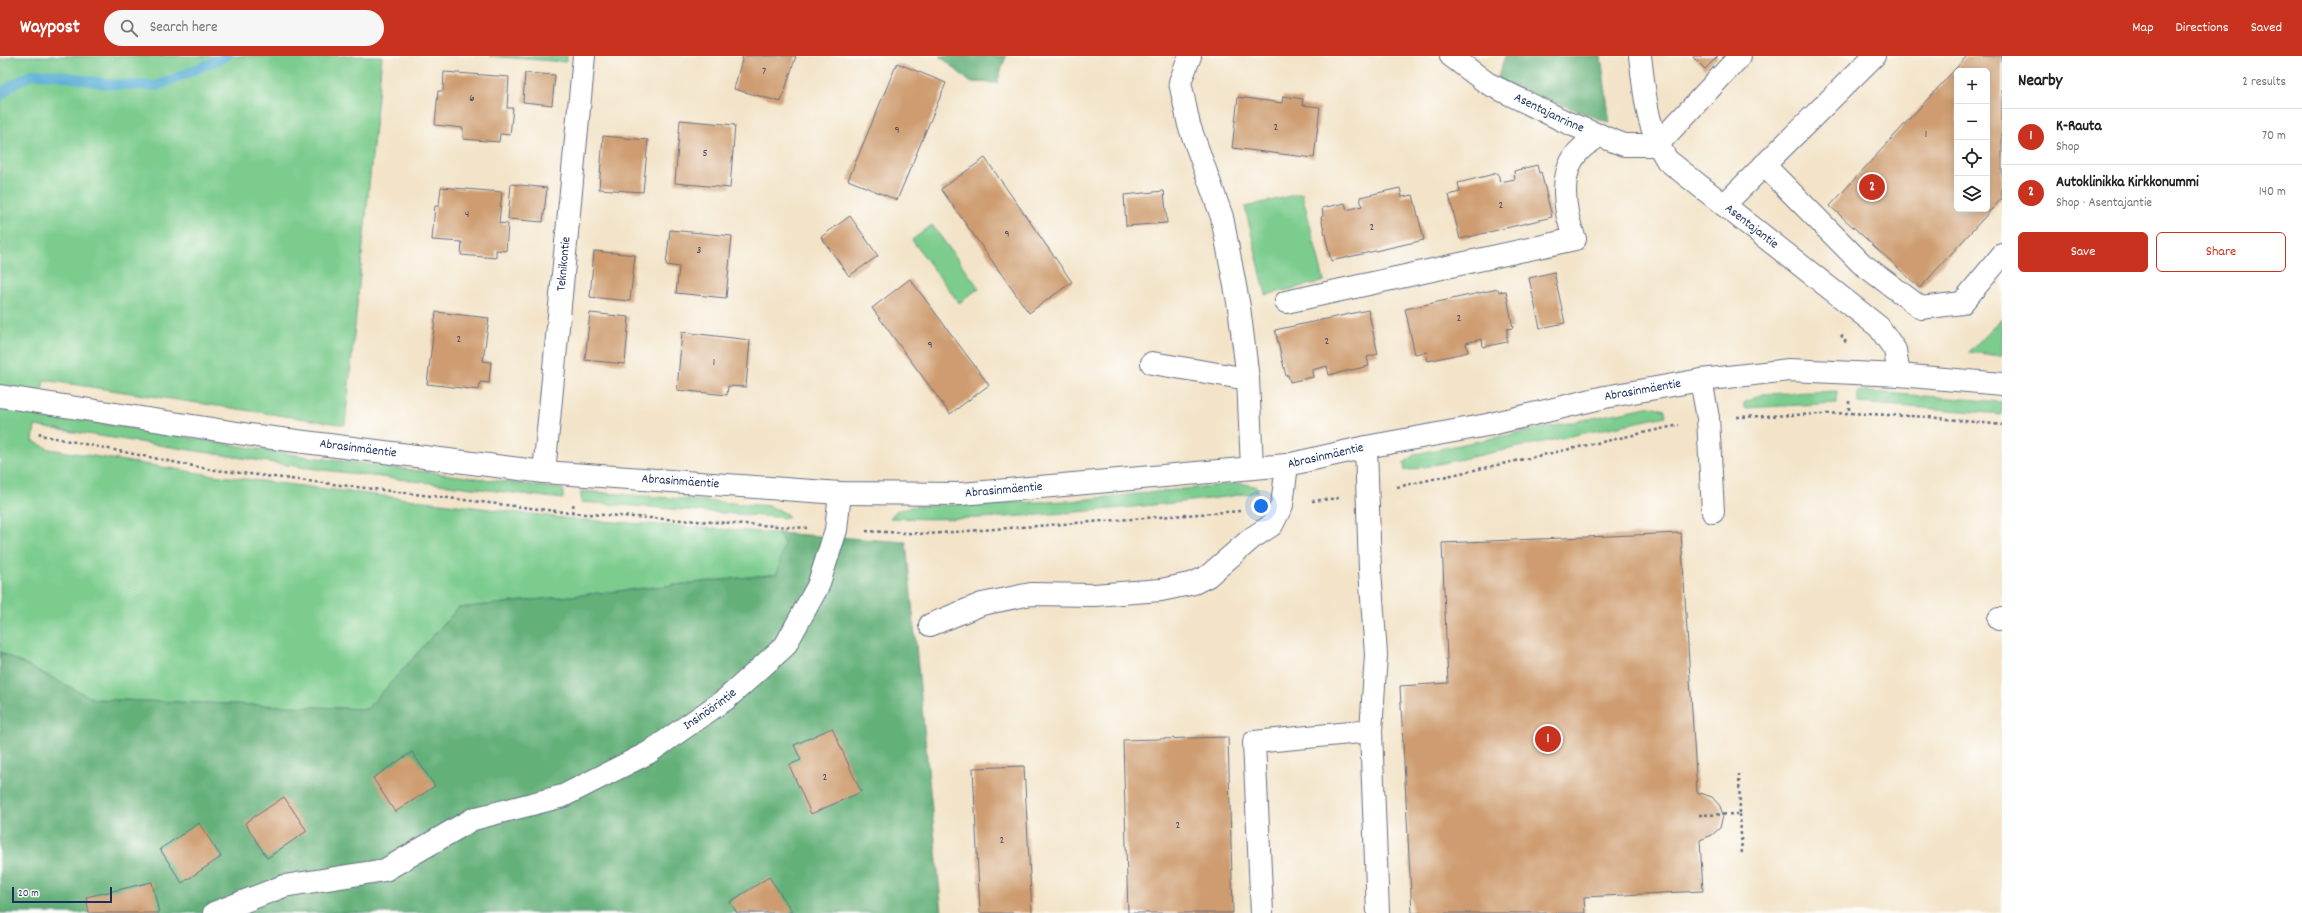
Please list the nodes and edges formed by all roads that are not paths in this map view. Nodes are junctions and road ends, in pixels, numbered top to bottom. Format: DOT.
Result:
graph roads {
  1 [pos="584,56"];
  2 [pos="1190,56"];
  3 [pos="1451,56"];
  4 [pos="1640,56"];
  5 [pos="1740,56"];
  6 [pos="1874,56"];
  7 [pos="1600,135"];
  8 [pos="1657,145"];
  9 [pos="1764,165"];
  10 [pos="1724,205"];
  11 [pos="2002,255"];
  12 [pos="1286,302"];
  13 [pos="1152,363"];
  14 [pos="1899,375"];
  15 [pos="1248,379"];
  16 [pos="1701,380"];
  17 [pos="2002,384"];
  18 [pos="0,396"];
  19 [pos="1366,447"];
  20 [pos="1287,465"];
  21 [pos="1252,468"];
  22 [pos="544,472"];
  23 [pos="840,492"];
  24 [pos="1713,512"];
  25 [pos="930,625"];
  26 [pos="1371,731"];
  27 [pos="214,913"];
  28 [pos="1262,913"];
  29 [pos="1378,913"];
  1 -- 22 [label="street, Teknikontie"];
  2 -- 15 [label="street"];
  3 -- 7 [label="street, Asentajanrinne"];
  4 -- 8 [label="street, Asentajantie"];
  5 -- 8 [label="street"];
  6 -- 9 [label="street"];
  7 -- 8 [label="street, Asentajanrinne"];
  7 -- 12 [label="street"];
  8 -- 10 [label="street, Asentajantie"];
  9 -- 10 [label="street"];
  9 -- 11 [label="street"];
  10 -- 14 [label="street, Asentajantie"];
  13 -- 15 [label="street"];
  14 -- 16 [label="street, Abrasinmäentie"];
  14 -- 17 [label="street, Abrasinmäentie"];
  15 -- 21 [label="street"];
  16 -- 19 [label="street, Abrasinmäentie"];
  16 -- 24 [label="street"];
  18 -- 22 [label="street, Abrasinmäentie"];
  19 -- 20 [label="street, Abrasinmäentie"];
  19 -- 26 [label="street"];
  20 -- 21 [label="street, Abrasinmäentie"];
  20 -- 25 [label="street"];
  21 -- 23 [label="street, Abrasinmäentie"];
  22 -- 23 [label="street, Abrasinmäentie"];
  23 -- 27 [label="street, Insinöörintie"];
  26 -- 28 [label="street"];
  26 -- 29 [label="street"];
}
